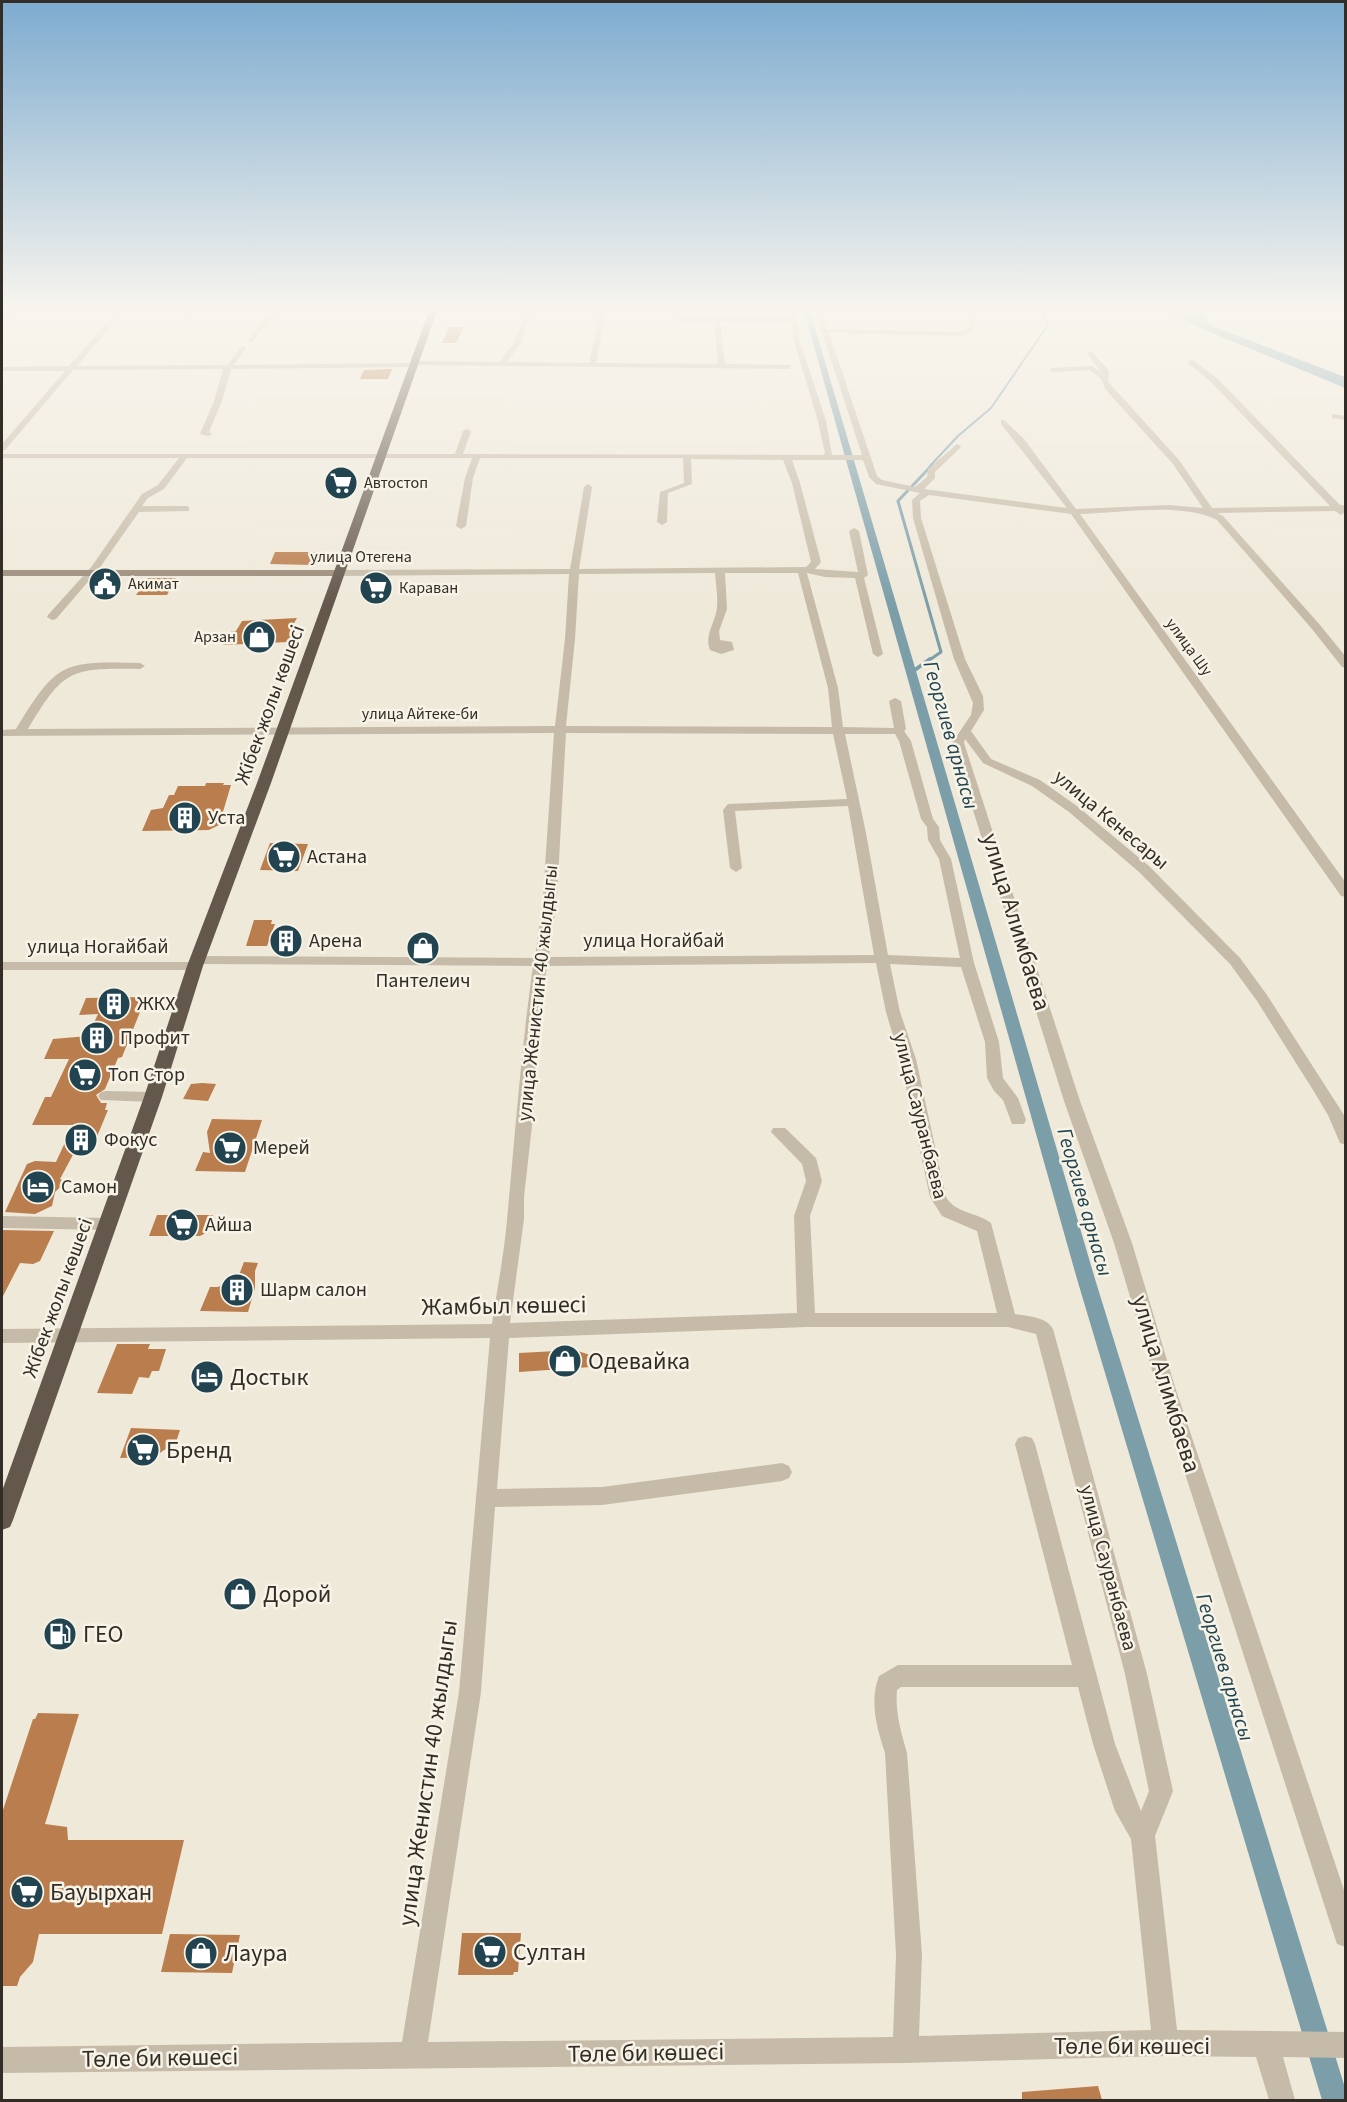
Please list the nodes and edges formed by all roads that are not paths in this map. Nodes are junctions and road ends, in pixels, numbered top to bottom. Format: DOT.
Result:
graph roads {
  1 [pos="35,409"];
  2 [pos="214,409"];
  3 [pos="398,409"];
  4 [pos="819,409"];
  5 [pos="850,409"];
  6 [pos="1128,409"];
  7 [pos="1243,409"];
  8 [pos="1335,416"];
  9 [pos="1346,418"];
  10 [pos="1004,422"];
  11 [pos="467,431"];
  12 [pos="208,434"];
  13 [pos="957,446"];
  14 [pos="2,448"];
  15 [pos="2,456"];
  16 [pos="185,456"];
  17 [pos="380,456"];
  18 [pos="458,456"];
  19 [pos="477,456"];
  20 [pos="687,456"];
  21 [pos="787,458"];
  22 [pos="827,458"];
  23 [pos="867,458"];
  24 [pos="588,487"];
  25 [pos="922,491"];
  26 [pos="1342,508"];
  27 [pos="135,509"];
  28 [pos="186,509"];
  29 [pos="1207,511"];
  30 [pos="1074,512"];
  31 [pos="1346,516"];
  32 [pos="662,522"];
  33 [pos="461,526"];
  34 [pos="854,531"];
  35 [pos="805,570"];
  36 [pos="91,572"];
  37 [pos="574,572"];
  38 [pos="720,572"];
  39 [pos="2,573"];
  40 [pos="339,573"];
  41 [pos="859,576"];
  42 [pos="52,617"];
  43 [pos="715,642"];
  44 [pos="878,654"];
  45 [pos="1346,665"];
  46 [pos="140,666"];
  47 [pos="895,701"];
  48 [pos="560,730"];
  49 [pos="838,730"];
  50 [pos="898,730"];
  51 [pos="283,731"];
  52 [pos="965,731"];
  53 [pos="2,733"];
  54 [pos="20,733"];
  55 [pos="853,802"];
  56 [pos="736,868"];
  57 [pos="1346,893"];
  58 [pos="883,959"];
  59 [pos="542,961"];
  60 [pos="196,963"];
  61 [pos="967,963"];
  62 [pos="2,966"];
  63 [pos="106,1096"];
  64 [pos="153,1097"];
  65 [pos="1018,1120"];
  66 [pos="779,1131"];
  67 [pos="1346,1139"];
  68 [pos="2,1222"];
  69 [pos="107,1224"];
  70 [pos="806,1320"];
  71 [pos="1008,1320"];
  72 [pos="500,1331"];
  73 [pos="2,1336"];
  74 [pos="67,1336"];
  75 [pos="1025,1444"];
  76 [pos="782,1472"];
  77 [pos="486,1498"];
  78 [pos="2,1520"];
  79 [pos="1084,1676"];
  80 [pos="1143,1836"];
  81 [pos="1346,1935"];
  82 [pos="1165,2043"];
  83 [pos="1346,2045"];
  84 [pos="1278,2046"];
  85 [pos="906,2050"];
  86 [pos="413,2055"];
  87 [pos="2,2060"];
  88 [pos="1282,2100"];
  1 -- 14 [label="street"];
  2 -- 12 [label="street"];
  3 -- 17 [label="highway, Жібек жолы көшесі"];
  4 -- 22 [label="street"];
  5 -- 23 [label="street"];
  6 -- 29 [label="street"];
  7 -- 26 [label="street"];
  8 -- 9 [label="street"];
  10 -- 30 [label="street, улица Шу"];
  11 -- 18 [label="street"];
  13 -- 25 [label="street"];
  15 -- 16 [label="street"];
  16 -- 17 [label="street"];
  16 -- 27 [label="street"];
  17 -- 18 [label="street"];
  17 -- 40 [label="highway, Жібек жолы көшесі"];
  18 -- 19 [label="street"];
  19 -- 20 [label="street"];
  19 -- 33 [label="street"];
  20 -- 21 [label="street"];
  20 -- 32 [label="street"];
  21 -- 22 [label="street"];
  21 -- 35 [label="street, улица Сауранбаева"];
  22 -- 23 [label="street"];
  23 -- 25 [label="street"];
  24 -- 37 [label="street, улица Женистин 40 жылдыгы"];
  25 -- 30 [label="street"];
  25 -- 52 [label="street"];
  26 -- 29 [label="street"];
  26 -- 31 [label="street"];
  27 -- 28 [label="street"];
  27 -- 36 [label="street"];
  29 -- 30 [label="street"];
  29 -- 45 [label="street"];
  30 -- 57 [label="street, улица Шу"];
  34 -- 41 [label="street"];
  35 -- 38 [label="street, улица Отегена"];
  35 -- 41 [label="street, улица Отегена"];
  35 -- 49 [label="street, улица Сауранбаева"];
  36 -- 39 [label="main road, улица Отегена"];
  36 -- 40 [label="main road, улица Отегена"];
  36 -- 42 [label="street"];
  37 -- 38 [label="street, улица Отегена"];
  37 -- 40 [label="street, улица Отегена"];
  37 -- 48 [label="street, улица Женистин 40 жылдыгы"];
  38 -- 43 [label="street"];
  40 -- 51 [label="highway, Жібек жолы көшесі"];
  41 -- 44 [label="street"];
  46 -- 54 [label="street"];
  47 -- 50 [label="street"];
  48 -- 49 [label="street, улица Айтеке-би"];
  48 -- 51 [label="street, улица Айтеке-би"];
  48 -- 59 [label="street, улица Женистин 40 жылдыгы"];
  49 -- 50 [label="street, улица Айтеке-би"];
  49 -- 55 [label="street, улица Сауранбаева"];
  50 -- 61 [label="street"];
  51 -- 54 [label="street, улица Айтеке-би"];
  51 -- 60 [label="highway, Жібек жолы көшесі"];
  52 -- 67 [label="street, улица Кенесары"];
  52 -- 81 [label="street, улица Алимбаева"];
  53 -- 54 [label="street, улица Айтеке-би"];
  55 -- 56 [label="street"];
  55 -- 58 [label="street, улица Сауранбаева"];
  58 -- 59 [label="street, улица Ногайбай"];
  58 -- 61 [label="street, улица Ногайбай"];
  58 -- 71 [label="street, улица Сауранбаева"];
  59 -- 60 [label="street, улица Ногайбай"];
  59 -- 72 [label="street, улица Женистин 40 жылдыгы"];
  60 -- 62 [label="street, улица Ногайбай"];
  60 -- 64 [label="highway, Жібек жолы көшесі"];
  61 -- 65 [label="street"];
  63 -- 64 [label="street"];
  64 -- 69 [label="highway, Жібек жолы көшесі"];
  66 -- 70 [label="street"];
  68 -- 69 [label="street"];
  69 -- 74 [label="highway, Жібек жолы көшесі"];
  70 -- 71 [label="street, Жамбыл көшесі"];
  70 -- 72 [label="street, Жамбыл көшесі"];
  71 -- 80 [label="street, улица Сауранбаева"];
  72 -- 74 [label="street, Жамбыл көшесі"];
  72 -- 77 [label="street, улица Женистин 40 жылдыгы"];
  73 -- 74 [label="street, Жамбыл көшесі"];
  74 -- 78 [label="highway, Жібек жолы көшесі"];
  75 -- 79 [label="street"];
  76 -- 77 [label="street"];
  77 -- 86 [label="street, улица Женистин 40 жылдыгы"];
  79 -- 80 [label="street"];
  79 -- 85 [label="street"];
  80 -- 82 [label="street, улица Сауранбаева"];
  82 -- 84 [label="street, Төле би көшесі"];
  82 -- 85 [label="street, Төле би көшесі"];
  83 -- 84 [label="street, Төле би көшесі"];
  84 -- 88 [label="street"];
  85 -- 86 [label="street, Төле би көшесі"];
  86 -- 87 [label="street, Төле би көшесі"];
}
